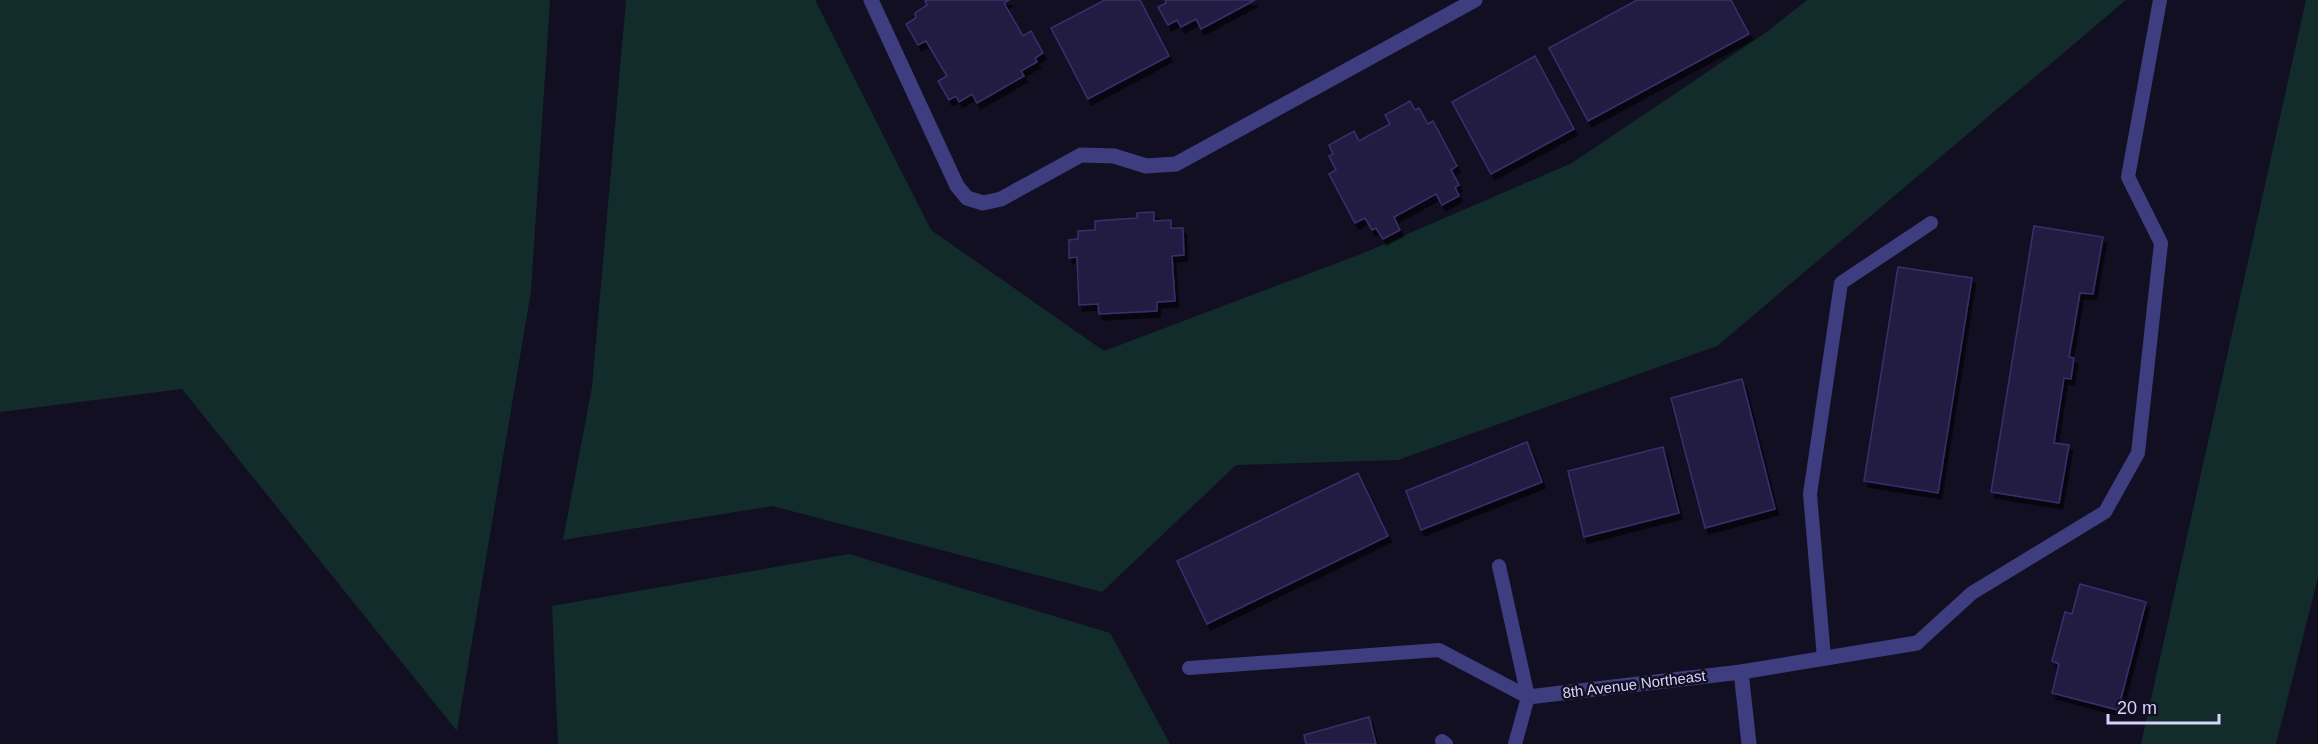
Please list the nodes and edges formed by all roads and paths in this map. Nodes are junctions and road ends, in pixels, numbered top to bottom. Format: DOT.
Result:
graph roads {
  1 [pos="871,0"];
  2 [pos="1475,0"];
  3 [pos="2160,0"];
  4 [pos="1931,223"];
  5 [pos="1499,566"];
  6 [pos="1917,643"];
  7 [pos="1824,658"];
  8 [pos="1189,668"];
  9 [pos="1741,672"];
  10 [pos="1528,697"];
  11 [pos="1515,744"];
  12 [pos="1749,744"];
  1 -- 2 [label="street"];
  3 -- 6 [label="lane"];
  4 -- 7 [label="lane"];
  5 -- 10 [label="lane"];
  6 -- 7 [label="street, 8th Avenue Northeast"];
  7 -- 9 [label="street, 8th Avenue Northeast"];
  8 -- 10 [label="lane"];
  9 -- 10 [label="street, 8th Avenue Northeast"];
  9 -- 12 [label="street"];
  10 -- 11 [label="lane"];
}
